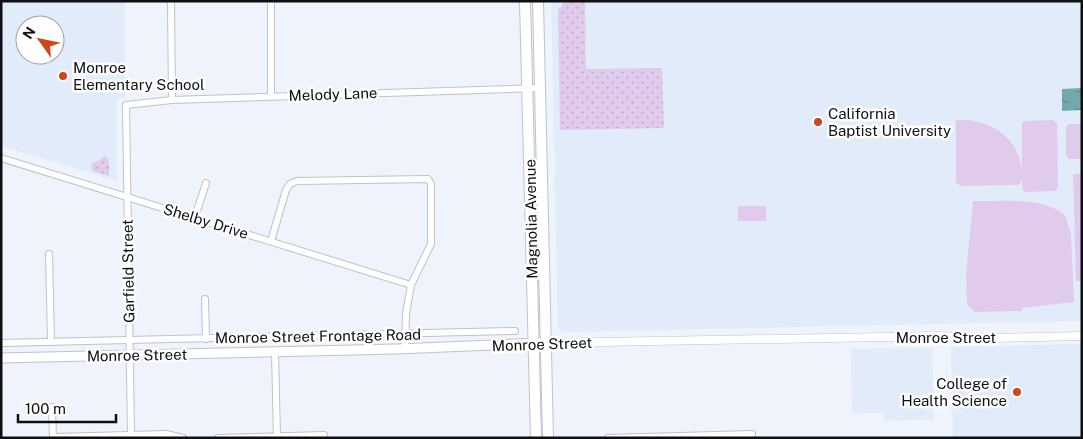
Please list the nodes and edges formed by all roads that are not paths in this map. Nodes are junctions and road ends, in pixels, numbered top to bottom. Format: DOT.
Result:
graph roads {
  1 [pos="170,1"];
  2 [pos="271,1"];
  3 [pos="525,1"];
  4 [pos="538,1"];
  5 [pos="527,88"];
  6 [pos="540,88"];
  7 [pos="271,96"];
  8 [pos="172,100"];
  9 [pos="126,105"];
  10 [pos="1,158"];
  11 [pos="206,183"];
  12 [pos="126,197"];
  13 [pos="195,217"];
  14 [pos="271,241"];
  15 [pos="49,254"];
  16 [pos="411,285"];
  17 [pos="205,300"];
  18 [pos="515,331"];
  19 [pos="405,334"];
  20 [pos="1082,336"];
  21 [pos="206,338"];
  22 [pos="129,341"];
  23 [pos="51,342"];
  24 [pos="534,343"];
  25 [pos="546,343"];
  26 [pos="1,344"];
  27 [pos="405,349"];
  28 [pos="275,352"];
  29 [pos="129,354"];
  30 [pos="1,358"];
  31 [pos="52,407"];
  32 [pos="752,434"];
  33 [pos="324,435"];
  34 [pos="131,437"];
  35 [pos="277,437"];
  36 [pos="53,438"];
  37 [pos="183,438"];
  38 [pos="218,438"];
  39 [pos="536,438"];
  40 [pos="548,438"];
  41 [pos="608,438"];
  1 -- 8 [label="street"];
  2 -- 7 [label="street"];
  3 -- 5 [label="main road, Magnolia Avenue"];
  4 -- 6 [label="main road, Magnolia Avenue"];
  5 -- 6 [label="street, Melody Lane"];
  5 -- 7 [label="street, Melody Lane"];
  5 -- 24 [label="main road, Magnolia Avenue"];
  6 -- 25 [label="main road, Magnolia Avenue"];
  7 -- 8 [label="street, Melody Lane"];
  8 -- 9 [label="street, Melody Lane"];
  9 -- 12 [label="street, Garfield Street"];
  10 -- 12 [label="street, Shelby Drive"];
  11 -- 13 [label="street"];
  12 -- 13 [label="street, Shelby Drive"];
  12 -- 22 [label="street, Garfield Street"];
  13 -- 14 [label="street, Shelby Drive"];
  14 -- 16 [label="street, Shelby Drive"];
  14 -- 16 [label="street"];
  15 -- 23 [label="street"];
  16 -- 19 [label="street"];
  17 -- 21 [label="street"];
  18 -- 19 [label="street, Monroe Street Frontage Road"];
  19 -- 21 [label="street, Monroe Street Frontage Road"];
  19 -- 27 [label="street"];
  20 -- 25 [label="street, Monroe Street"];
  21 -- 22 [label="street, Monroe Street Frontage Road"];
  22 -- 23 [label="street, Monroe Street Frontage Road"];
  22 -- 29 [label="street, Garfield Street"];
  23 -- 26 [label="street, Monroe Street Frontage Road"];
  24 -- 25 [label="main road, Monroe Street"];
  24 -- 27 [label="main road, Monroe Street"];
  24 -- 39 [label="main road, Magnolia Avenue"];
  25 -- 40 [label="main road, Magnolia Avenue"];
  27 -- 28 [label="main road, Monroe Street"];
  28 -- 29 [label="main road, Monroe Street"];
  28 -- 35 [label="street"];
  29 -- 30 [label="main road, Monroe Street"];
  29 -- 34 [label="street, Garfield Street"];
  31 -- 36 [label="street"];
  32 -- 41 [label="street"];
  33 -- 35 [label="street"];
  34 -- 36 [label="street"];
  34 -- 37 [label="street"];
  35 -- 38 [label="street"];
}
